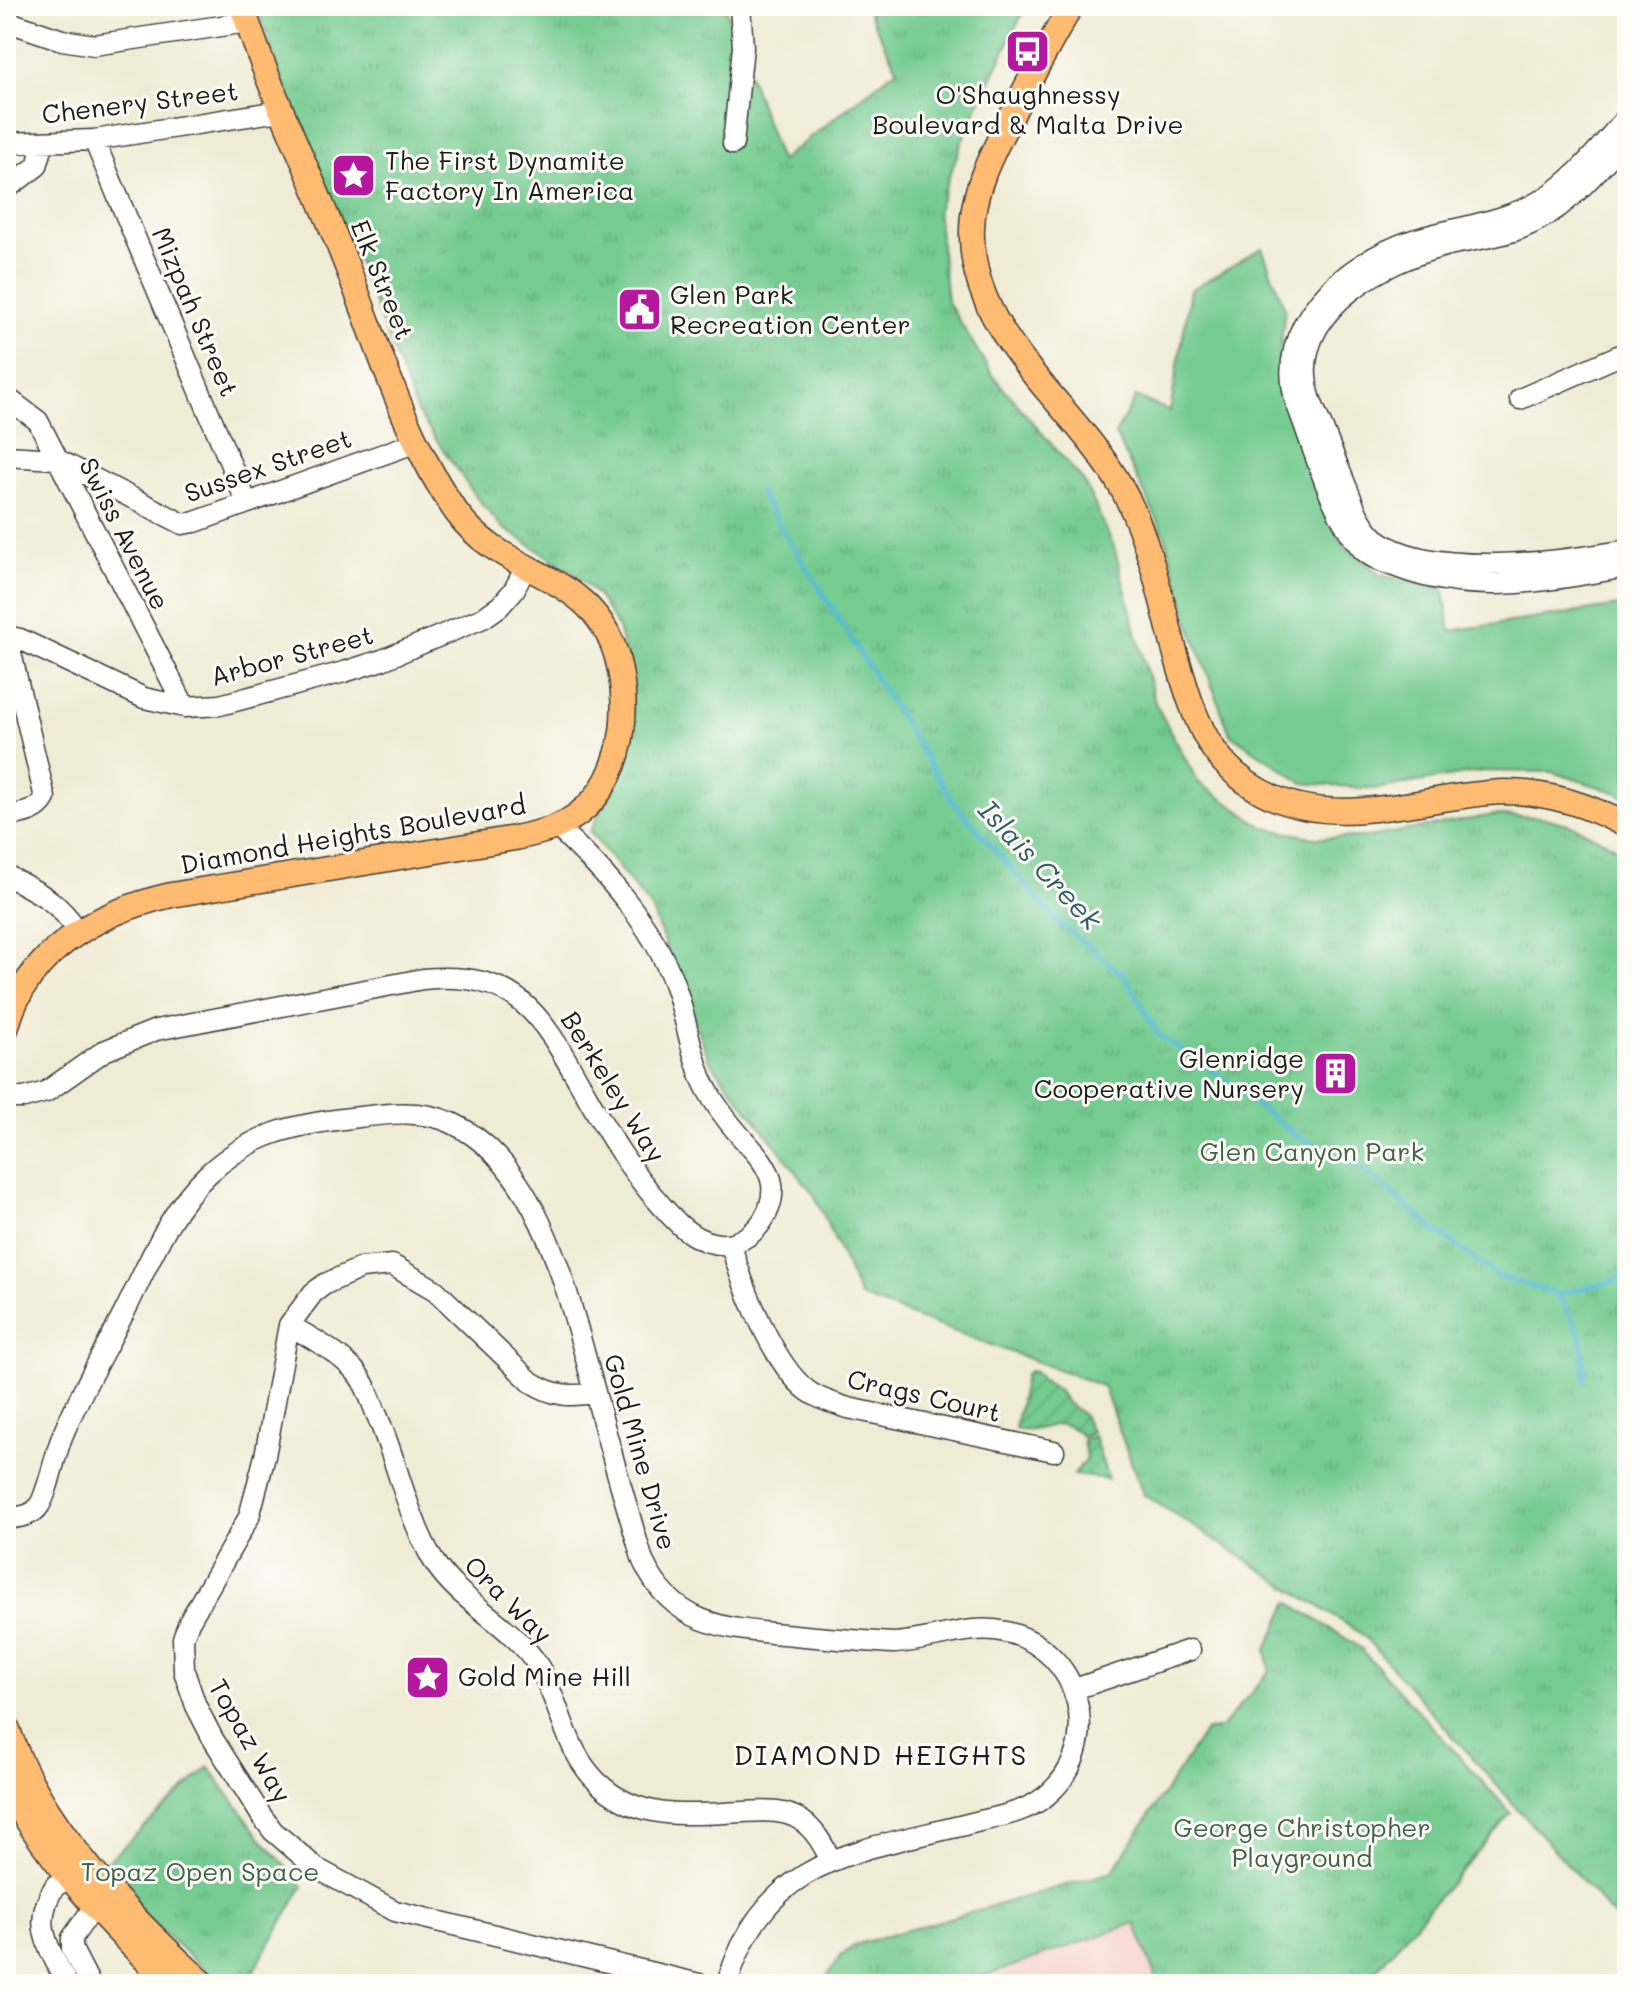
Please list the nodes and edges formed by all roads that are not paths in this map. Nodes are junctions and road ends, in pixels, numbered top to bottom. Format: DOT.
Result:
graph roads {
  1 [pos="740,6"];
  2 [pos="1071,6"];
  3 [pos="245,14"];
  4 [pos="6,21"];
  5 [pos="280,111"];
  6 [pos="1627,117"];
  7 [pos="1627,138"];
  8 [pos="94,140"];
  9 [pos="44,142"];
  10 [pos="6,143"];
  11 [pos="733,144"];
  12 [pos="6,189"];
  13 [pos="1303,342"];
  14 [pos="1627,352"];
  15 [pos="6,397"];
  16 [pos="1520,399"];
  17 [pos="417,442"];
  18 [pos="6,456"];
  19 [pos="56,459"];
  20 [pos="247,503"];
  21 [pos="1627,550"];
  22 [pos="526,567"];
  23 [pos="1627,567"];
  24 [pos="6,636"];
  25 [pos="185,707"];
  26 [pos="6,817"];
  27 [pos="1627,826"];
  28 [pos="557,827"];
  29 [pos="6,875"];
  30 [pos="78,931"];
  31 [pos="6,1029"];
  32 [pos="6,1098"];
  33 [pos="731,1245"];
  34 [pos="289,1325"];
  35 [pos="595,1393"];
  36 [pos="1054,1451"];
  37 [pos="6,1519"];
  38 [pos="1190,1650"];
  39 [pos="1075,1689"];
  40 [pos="6,1724"];
  41 [pos="6,1782"];
  42 [pos="831,1860"];
  43 [pos="71,1878"];
  44 [pos="101,1878"];
  45 [pos="95,1904"];
  46 [pos="67,1984"];
  47 [pos="90,1984"];
  48 [pos="170,1984"];
  49 [pos="204,1984"];
  50 [pos="699,1984"];
  51 [pos="727,1984"];
  1 -- 11 [label="street"];
  2 -- 27 [label="main road"];
  3 -- 4 [label="street"];
  3 -- 5 [label="main road, Elk Street"];
  5 -- 8 [label="street, Chenery Street"];
  5 -- 17 [label="main road, Elk Street"];
  6 -- 13 [label="street"];
  7 -- 13 [label="street"];
  8 -- 9 [label="street, Chenery Street"];
  8 -- 20 [label="street, Mizpah Street"];
  9 -- 10 [label="street, Chenery Street"];
  9 -- 12 [label="street"];
  13 -- 21 [label="street"];
  13 -- 23 [label="street"];
  14 -- 16 [label="street"];
  15 -- 19 [label="street, Swiss Avenue"];
  17 -- 20 [label="street, Sussex Street"];
  17 -- 22 [label="main road, Diamond Heights Boulevard"];
  18 -- 19 [label="street, Sussex Street"];
  19 -- 20 [label="street, Sussex Street"];
  19 -- 25 [label="street, Swiss Avenue"];
  22 -- 25 [label="street, Arbor Street"];
  22 -- 28 [label="main road, Diamond Heights Boulevard"];
  24 -- 25 [label="street, Arbor Street"];
  24 -- 26 [label="street"];
  28 -- 30 [label="main road, Diamond Heights Boulevard"];
  28 -- 33 [label="street"];
  29 -- 30 [label="street"];
  30 -- 31 [label="main road, Diamond Heights Boulevard"];
  32 -- 33 [label="street, Berkeley Way"];
  33 -- 36 [label="street, Crags Court"];
  34 -- 35 [label="street, Topaz Way"];
  34 -- 42 [label="street, Ora Way"];
  34 -- 50 [label="street, Topaz Way"];
  35 -- 37 [label="street, Gold Mine Drive"];
  35 -- 39 [label="street, Gold Mine Drive"];
  38 -- 39 [label="street"];
  39 -- 42 [label="street, Gold Mine Drive"];
  40 -- 44 [label="main road"];
  41 -- 43 [label="main road"];
  42 -- 51 [label="street, Gold Mine Drive"];
  43 -- 44 [label="street"];
  43 -- 45 [label="main road"];
  43 -- 46 [label="street"];
  44 -- 45 [label="street"];
  44 -- 49 [label="main road"];
  45 -- 47 [label="street"];
  45 -- 48 [label="main road"];
}
